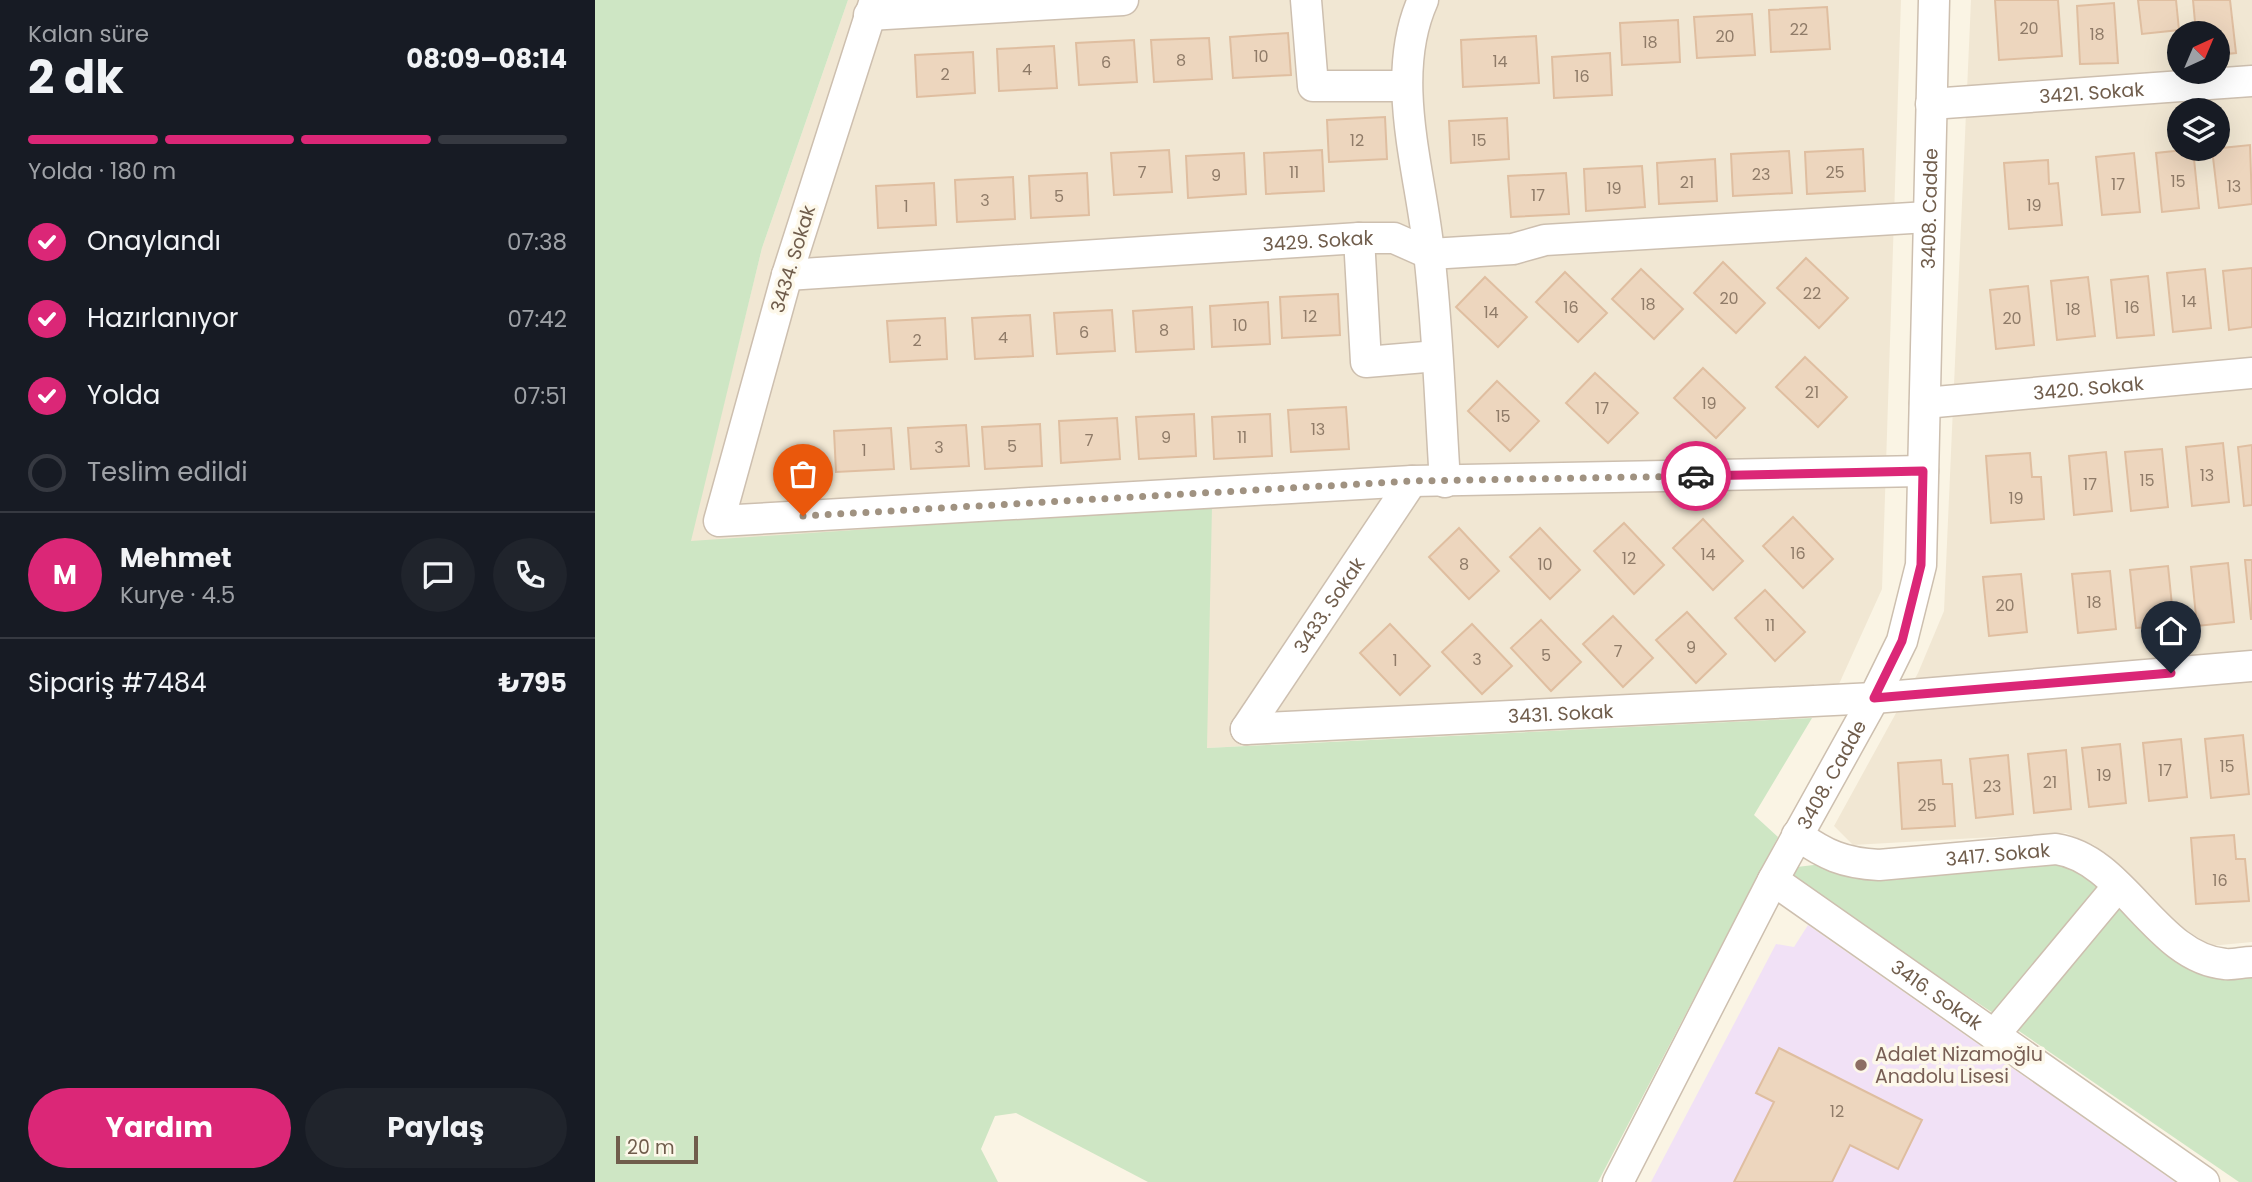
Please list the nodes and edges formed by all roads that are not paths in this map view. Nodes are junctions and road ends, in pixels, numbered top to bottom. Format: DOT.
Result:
graph roads {
  1 [pos="1123,0"];
  2 [pos="1306,0"];
  3 [pos="1423,0"];
  4 [pos="1934,0"];
  5 [pos="953,5"];
  6 [pos="872,8"];
  7 [pos="2252,81"];
  8 [pos="1406,86"];
  9 [pos="1931,104"];
  10 [pos="1928,217"];
  11 [pos="1359,238"];
  12 [pos="1430,254"];
  13 [pos="787,275"];
  14 [pos="1437,356"];
  15 [pos="2252,373"];
  16 [pos="1925,403"];
  17 [pos="1923,471"];
  18 [pos="1412,481"];
  19 [pos="1445,482"];
  20 [pos="2252,666"];
  21 [pos="1874,698"];
  22 [pos="1245,729"];
  23 [pos="1797,835"];
  24 [pos="1773,880"];
  25 [pos="2118,886"];
  26 [pos="2252,962"];
  27 [pos="1994,1035"];
  28 [pos="1618,1182"];
  29 [pos="2204,1182"];
  1 -- 5 [label="street"];
  2 -- 8 [label="street"];
  3 -- 8 [label="street"];
  4 -- 9 [label="street, 3408. Cadde"];
  5 -- 6 [label="street"];
  6 -- 13 [label="street, 3434. Sokak"];
  7 -- 9 [label="street, 3421. Sokak"];
  8 -- 12 [label="street"];
  9 -- 10 [label="street, 3408. Cadde"];
  10 -- 12 [label="street, 3429. Sokak"];
  10 -- 16 [label="street, 3408. Cadde"];
  11 -- 12 [label="street, 3429. Sokak"];
  11 -- 13 [label="street, 3429. Sokak"];
  11 -- 14 [label="street"];
  12 -- 14 [label="street"];
  13 -- 18 [label="street, 3434. Sokak"];
  14 -- 19 [label="street"];
  15 -- 16 [label="street, 3420. Sokak"];
  16 -- 17 [label="street, 3408. Cadde"];
  17 -- 19 [label="street"];
  17 -- 21 [label="street, 3408. Cadde"];
  18 -- 19 [label="street"];
  18 -- 22 [label="street, 3433. Sokak"];
  20 -- 21 [label="street, 3431. Sokak"];
  21 -- 22 [label="street, 3431. Sokak"];
  21 -- 23 [label="street, 3408. Cadde"];
  23 -- 24 [label="street, 3408. Cadde"];
  23 -- 25 [label="street, 3417. Sokak"];
  24 -- 27 [label="street, 3416. Sokak"];
  24 -- 28 [label="street, 3408. Cadde"];
  25 -- 26 [label="street, 3417. Sokak"];
  25 -- 27 [label="street"];
  27 -- 29 [label="street, 3416. Sokak"];
}
